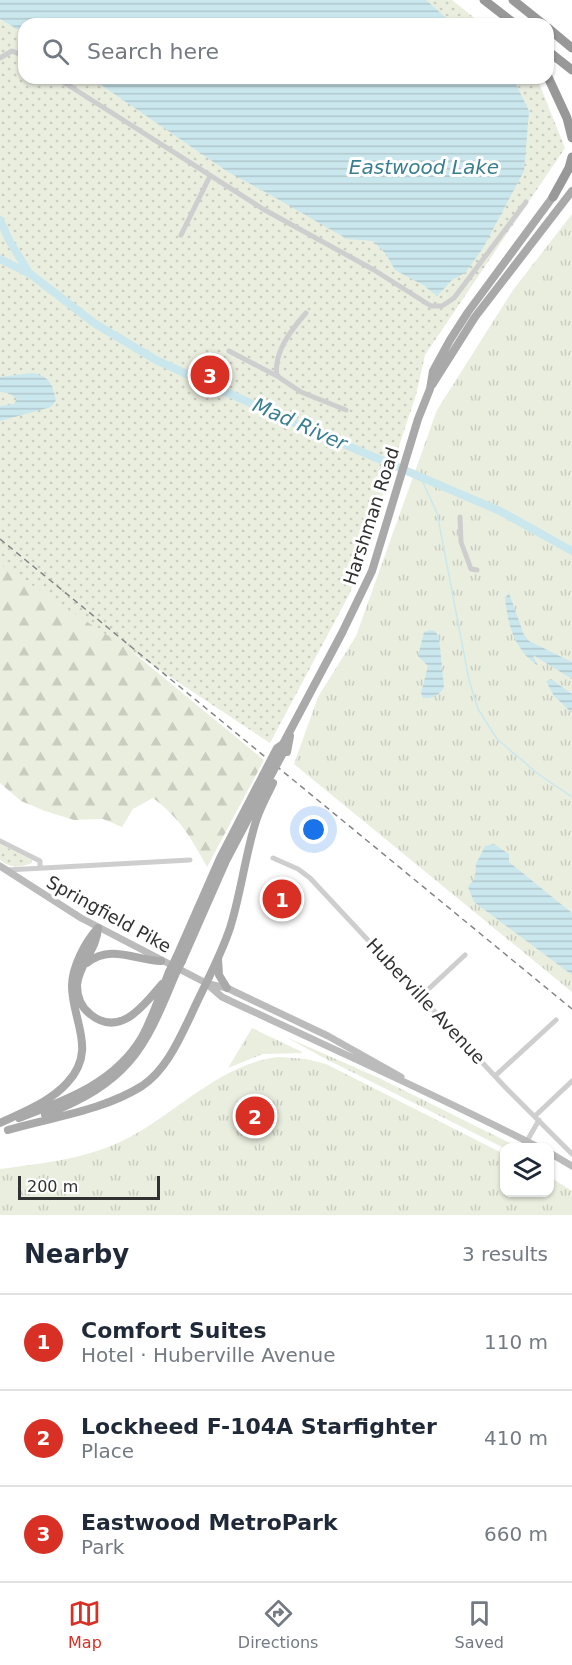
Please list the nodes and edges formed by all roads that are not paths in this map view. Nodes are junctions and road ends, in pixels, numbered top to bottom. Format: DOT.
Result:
graph roads {
  1 [pos="484,0"];
  2 [pos="513,0"];
  3 [pos="506,18"];
  4 [pos="536,18"];
  5 [pos="554,33"];
  6 [pos="572,48"];
  7 [pos="18,54"];
  8 [pos="554,56"];
  9 [pos="0,57"];
  10 [pos="572,70"];
  11 [pos="66,84"];
  12 [pos="551,84"];
  13 [pos="553,84"];
  14 [pos="572,114"];
  15 [pos="572,138"];
  16 [pos="572,158"];
  17 [pos="572,171"];
  18 [pos="210,176"];
  19 [pos="572,190"];
  20 [pos="553,197"];
  21 [pos="525,202"];
  22 [pos="181,235"];
  23 [pos="306,313"];
  24 [pos="229,351"];
  25 [pos="277,376"];
  26 [pos="430,389"];
  27 [pos="346,410"];
  28 [pos="460,517"];
  29 [pos="477,570"];
  30 [pos="291,729"];
  31 [pos="268,779"];
  32 [pos="0,841"];
  33 [pos="273,858"];
  34 [pos="190,860"];
  35 [pos="40,868"];
  36 [pos="2,869"];
  37 [pos="98,928"];
  38 [pos="465,955"];
  39 [pos="218,958"];
  40 [pos="161,961"];
  41 [pos="81,972"];
  42 [pos="170,975"];
  43 [pos="206,983"];
  44 [pos="227,988"];
  45 [pos="421,996"];
  46 [pos="556,1020"];
  47 [pos="495,1076"];
  48 [pos="572,1081"];
  49 [pos="413,1085"];
  50 [pos="537,1118"];
  51 [pos="2,1128"];
  52 [pos="527,1141"];
  53 [pos="531,1143"];
  54 [pos="570,1152"];
  55 [pos="554,1156"];
  56 [pos="572,1166"];
  1 -- 3 [label="highway"];
  2 -- 4 [label="highway"];
  5 -- 6 [label="highway"];
  7 -- 9 [label="street"];
  8 -- 10 [label="highway"];
  11 -- 18 [label="street"];
  12 -- 15 [label="highway"];
  13 -- 14 [label="highway"];
  16 -- 20 [label="highway"];
  17 -- 20 [label="main road, Harshman Road"];
  18 -- 21 [label="street"];
  18 -- 22 [label="street"];
  19 -- 26 [label="main road, Harshman Road"];
  20 -- 26 [label="main road, Harshman Road"];
  23 -- 25 [label="street"];
  24 -- 25 [label="street"];
  25 -- 27 [label="street"];
  26 -- 30 [label="main road, Harshman Road"];
  28 -- 29 [label="street"];
  30 -- 31 [label="main road, Harshman Road, bridge"];
  30 -- 31 [label="main road, bridge"];
  31 -- 39 [label="main road"];
  31 -- 42 [label="main road, Harshman Road, bridge"];
  32 -- 35 [label="street"];
  33 -- 45 [label="street, Huberville Avenue"];
  34 -- 35 [label="street"];
  35 -- 36 [label="street"];
  36 -- 37 [label="main road, Springfield Pike"];
  37 -- 40 [label="main road, Springfield Pike"];
  37 -- 41 [label="main road"];
  37 -- 51 [label="main road"];
  38 -- 45 [label="street"];
  39 -- 43 [label="main road"];
  39 -- 44 [label="main road"];
  40 -- 41 [label="main road"];
  40 -- 43 [label="main road, Springfield Pike"];
  41 -- 42 [label="main road"];
  42 -- 51 [label="main road"];
  43 -- 44 [label="main road, Springfield Pike"];
  43 -- 49 [label="main road, Springfield Pike"];
  43 -- 51 [label="main road"];
  44 -- 49 [label="main road, Springfield Pike"];
  45 -- 47 [label="street, Huberville Avenue"];
  46 -- 47 [label="street"];
  47 -- 50 [label="street, Huberville Avenue"];
  48 -- 50 [label="street"];
  49 -- 52 [label="main road, Springfield Pike"];
  50 -- 52 [label="street"];
  50 -- 54 [label="street, Huberville Avenue"];
  52 -- 53 [label="main road, Springfield Pike"];
  55 -- 56 [label="main road"];
}
